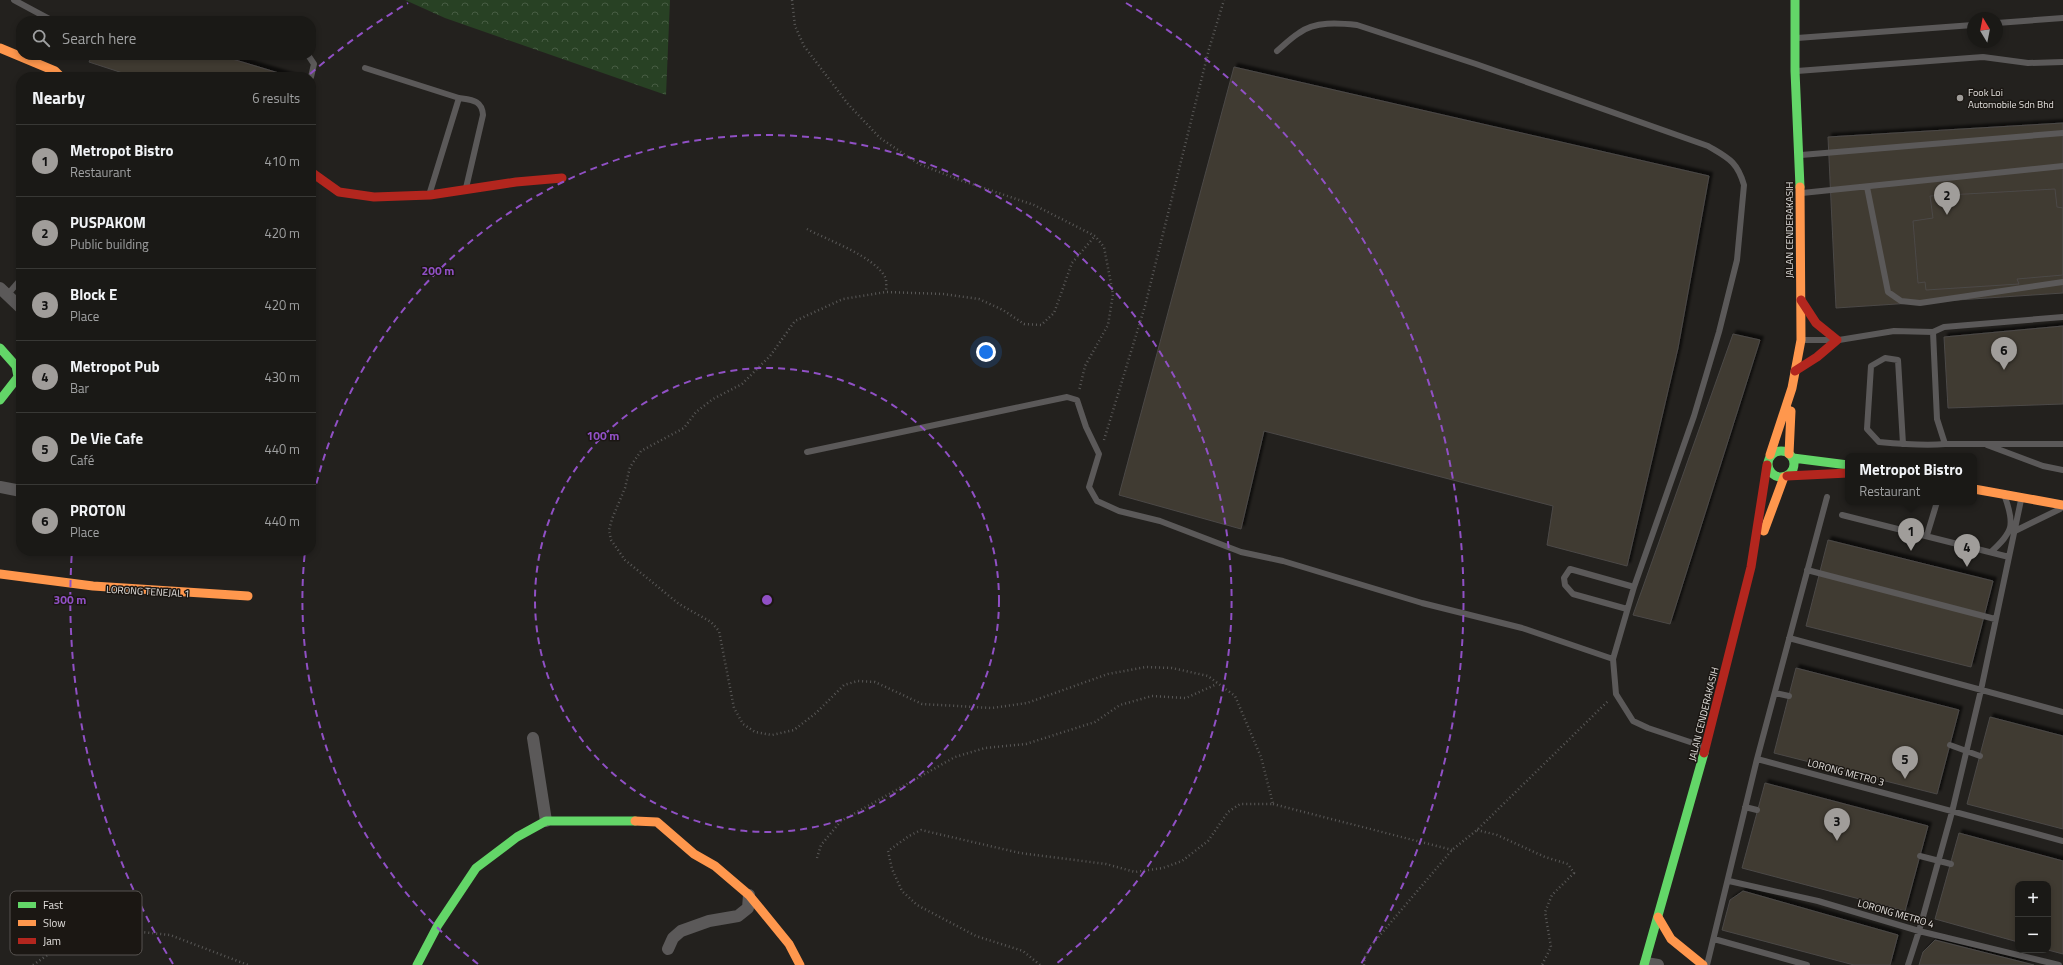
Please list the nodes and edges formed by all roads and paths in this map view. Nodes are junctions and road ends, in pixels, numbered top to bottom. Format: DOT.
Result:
graph roads {
  1 [pos="14,0"];
  2 [pos="792,0"];
  3 [pos="1224,0"];
  4 [pos="1795,0"];
  5 [pos="44,16"];
  6 [pos="2063,18"];
  7 [pos="2003,23"];
  8 [pos="1967,25"];
  9 [pos="1795,38"];
  10 [pos="0,48"];
  11 [pos="1277,51"];
  12 [pos="16,55"];
  13 [pos="29,60"];
  14 [pos="311,60"];
  15 [pos="2063,62"];
  16 [pos="365,68"];
  17 [pos="1795,71"];
  18 [pos="56,72"];
  19 [pos="312,72"];
  20 [pos="459,98"];
  21 [pos="2063,133"];
  22 [pos="1799,155"];
  23 [pos="2063,166"];
  24 [pos="316,176"];
  25 [pos="562,178"];
  26 [pos="1867,188"];
  27 [pos="465,190"];
  28 [pos="1800,193"];
  29 [pos="430,195"];
  30 [pos="807,229"];
  31 [pos="1095,236"];
  32 [pos="2063,282"];
  33 [pos="16,283"];
  34 [pos="4,291"];
  35 [pos="886,292"];
  36 [pos="1801,300"];
  37 [pos="16,303"];
  38 [pos="2063,317"];
  39 [pos="1933,332"];
  40 [pos="1801,340"];
  41 [pos="1837,340"];
  42 [pos="0,348"];
  43 [pos="16,366"];
  44 [pos="1795,371"];
  45 [pos="16,380"];
  46 [pos="1792,388"];
  47 [pos="0,400"];
  48 [pos="1077,400"];
  49 [pos="1904,444"];
  50 [pos="1945,444"];
  51 [pos="1983,444"];
  52 [pos="2063,444"];
  53 [pos="808,452"];
  54 [pos="1099,454"];
  55 [pos="1770,455"];
  56 [pos="1791,456"];
  57 [pos="1767,465"];
  58 [pos="1845,465"];
  59 [pos="2063,470"];
  60 [pos="1845,473"];
  61 [pos="1785,477"];
  62 [pos="0,487"];
  63 [pos="16,489"];
  64 [pos="1977,490"];
  65 [pos="2005,495"];
  66 [pos="1827,497"];
  67 [pos="2022,498"];
  68 [pos="1936,505"];
  69 [pos="2063,506"];
  70 [pos="1842,515"];
  71 [pos="2015,531"];
  72 [pos="1927,535"];
  73 [pos="1991,552"];
  74 [pos="2009,557"];
  75 [pos="1751,567"];
  76 [pos="1807,570"];
  77 [pos="0,574"];
  78 [pos="1634,587"];
  79 [pos="248,596"];
  80 [pos="1627,609"];
  81 [pos="1995,619"];
  82 [pos="1789,638"];
  83 [pos="1614,659"];
  84 [pos="1217,684"];
  85 [pos="1981,690"];
  86 [pos="1775,693"];
  87 [pos="1616,694"];
  88 [pos="1789,696"];
  89 [pos="2063,712"];
  90 [pos="533,738"];
  91 [pos="1950,745"];
  92 [pos="1706,747"];
  93 [pos="1967,750"];
  94 [pos="1980,756"];
  95 [pos="1757,759"];
  96 [pos="1273,804"];
  97 [pos="1745,807"];
  98 [pos="1757,810"];
  99 [pos="1952,812"];
  100 [pos="546,821"];
  101 [pos="1477,830"];
  102 [pos="2063,841"];
  103 [pos="1452,850"];
  104 [pos="1920,856"];
  105 [pos="817,858"];
  106 [pos="1939,861"];
  107 [pos="1951,864"];
  108 [pos="1729,881"];
  109 [pos="749,895"];
  110 [pos="1658,917"];
  111 [pos="1919,931"];
  112 [pos="142,933"];
  113 [pos="1714,939"];
  114 [pos="668,949"];
  115 [pos="47,955"];
  116 [pos="1649,964"];
  117 [pos="1908,964"];
  118 [pos="33,965"];
  119 [pos="248,965"];
  120 [pos="417,965"];
  121 [pos="800,965"];
  122 [pos="1040,965"];
  123 [pos="1364,965"];
  124 [pos="1542,965"];
  125 [pos="1703,965"];
  126 [pos="1707,965"];
  127 [pos="1807,965"];
  128 [pos="2059,965"];
  1 -- 5 [label="lane"];
  2 -- 31 [label="path"];
  3 -- 54 [label="path"];
  4 -- 9 [label="street, JALAN CENDERAKASIH"];
  6 -- 7 [label="lane"];
  8 -- 9 [label="lane"];
  9 -- 17 [label="street, JALAN CENDERAKASIH"];
  10 -- 12 [label="street"];
  11 -- 78 [label="lane"];
  13 -- 18 [label="street"];
  14 -- 19 [label="lane"];
  15 -- 17 [label="lane"];
  16 -- 20 [label="lane"];
  17 -- 22 [label="street, JALAN CENDERAKASIH"];
  20 -- 27 [label="lane"];
  20 -- 29 [label="lane"];
  21 -- 22 [label="lane"];
  22 -- 28 [label="street, JALAN CENDERAKASIH"];
  23 -- 26 [label="lane"];
  24 -- 29 [label="street"];
  25 -- 27 [label="street"];
  26 -- 28 [label="lane"];
  26 -- 32 [label="lane"];
  27 -- 29 [label="street"];
  28 -- 36 [label="street, JALAN CENDERAKASIH"];
  30 -- 35 [label="path"];
  31 -- 35 [label="path"];
  31 -- 48 [label="path"];
  33 -- 34 [label="lane"];
  34 -- 37 [label="street"];
  35 -- 84 [label="path"];
  36 -- 40 [label="street, JALAN CENDERAKASIH"];
  36 -- 41 [label="street"];
  38 -- 39 [label="lane"];
  39 -- 41 [label="lane"];
  39 -- 50 [label="lane"];
  40 -- 41 [label="lane"];
  40 -- 44 [label="street, JALAN CENDERAKASIH"];
  41 -- 44 [label="street"];
  42 -- 43 [label="street"];
  44 -- 46 [label="street, JALAN CENDERAKASIH"];
  45 -- 47 [label="street"];
  46 -- 55 [label="street, JALAN CENDERAKASIH"];
  46 -- 56 [label="street"];
  48 -- 53 [label="lane"];
  48 -- 54 [label="lane"];
  49 -- 49 [label="lane"];
  49 -- 50 [label="lane"];
  50 -- 51 [label="lane"];
  51 -- 52 [label="lane"];
  51 -- 59 [label="lane"];
  54 -- 83 [label="lane"];
  55 -- 56 [label="street"];
  55 -- 57 [label="street"];
  56 -- 58 [label="street"];
  56 -- 61 [label="street"];
  57 -- 61 [label="street"];
  57 -- 75 [label="street, JALAN CENDERAKASIH"];
  60 -- 61 [label="street"];
  61 -- 75 [label="street"];
  62 -- 63 [label="street"];
  64 -- 65 [label="street"];
  65 -- 67 [label="street"];
  65 -- 73 [label="lane"];
  66 -- 76 [label="lane"];
  67 -- 69 [label="street"];
  67 -- 71 [label="lane"];
  68 -- 72 [label="lane"];
  69 -- 71 [label="lane"];
  70 -- 72 [label="lane"];
  71 -- 74 [label="lane"];
  72 -- 73 [label="lane"];
  73 -- 74 [label="lane"];
  74 -- 81 [label="lane"];
  75 -- 92 [label="street, JALAN CENDERAKASIH"];
  76 -- 81 [label="lane"];
  76 -- 82 [label="lane"];
  77 -- 79 [label="street, LORONG TENEJAL 1"];
  78 -- 80 [label="lane"];
  78 -- 80 [label="lane"];
  80 -- 83 [label="lane"];
  81 -- 85 [label="lane"];
  82 -- 85 [label="lane"];
  82 -- 86 [label="lane"];
  83 -- 87 [label="lane"];
  84 -- 96 [label="path"];
  84 -- 105 [label="path"];
  85 -- 89 [label="lane"];
  85 -- 93 [label="lane"];
  86 -- 88 [label="lane"];
  86 -- 95 [label="lane"];
  87 -- 92 [label="lane"];
  87 -- 101 [label="path"];
  90 -- 100 [label="street"];
  91 -- 93 [label="lane"];
  92 -- 110 [label="street, JALAN CENDERAKASIH"];
  93 -- 94 [label="lane"];
  93 -- 99 [label="lane"];
  95 -- 97 [label="lane"];
  95 -- 99 [label="lane, LORONG METRO 3"];
  96 -- 103 [label="path"];
  96 -- 122 [label="path"];
  97 -- 98 [label="lane"];
  97 -- 108 [label="lane"];
  99 -- 102 [label="lane, LORONG METRO 3"];
  99 -- 106 [label="lane"];
  100 -- 109 [label="street"];
  100 -- 120 [label="street"];
  101 -- 103 [label="path"];
  101 -- 124 [label="path"];
  103 -- 123 [label="path"];
  104 -- 106 [label="lane"];
  106 -- 107 [label="lane"];
  106 -- 111 [label="lane"];
  108 -- 111 [label="lane, LORONG METRO 4"];
  108 -- 113 [label="lane"];
  109 -- 114 [label="street"];
  109 -- 121 [label="street"];
  110 -- 116 [label="street, JALAN CENDERAKASIH"];
  110 -- 125 [label="street"];
  111 -- 117 [label="lane"];
  111 -- 128 [label="lane, LORONG METRO 4"];
  112 -- 119 [label="path"];
  113 -- 126 [label="lane"];
  113 -- 127 [label="lane"];
  115 -- 118 [label="path"];
}
